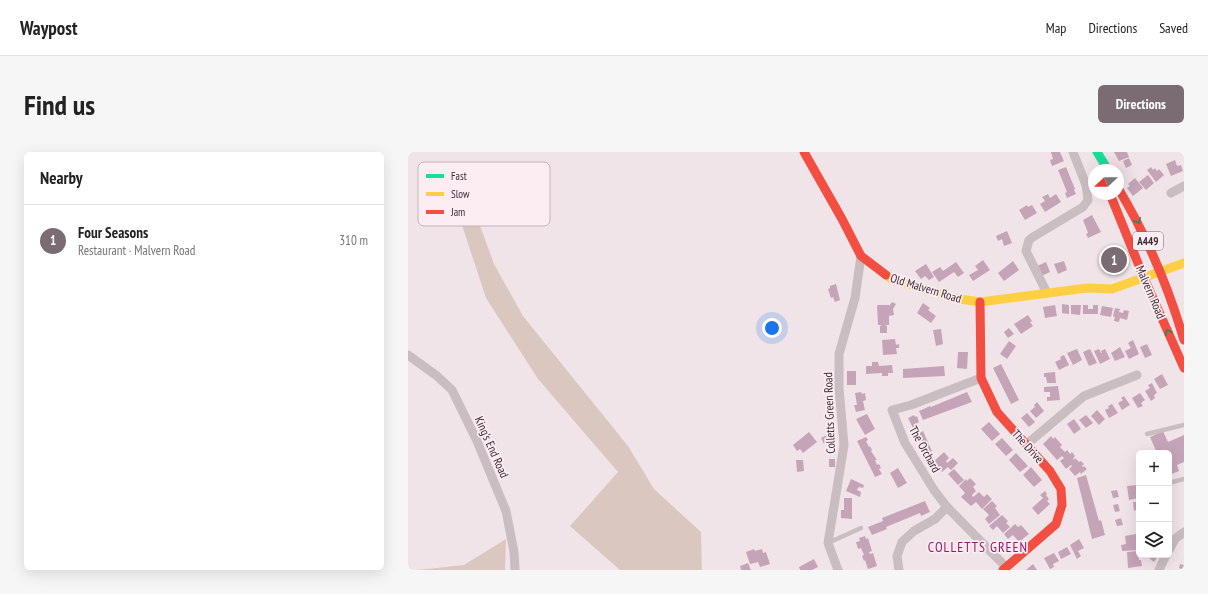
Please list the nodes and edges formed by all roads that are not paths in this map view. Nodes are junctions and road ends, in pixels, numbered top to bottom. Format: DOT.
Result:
graph roads {
  1 [pos="804,152"];
  2 [pos="1073,152"];
  3 [pos="1092,152"];
  4 [pos="1097,152"];
  5 [pos="1097,164"];
  6 [pos="1104,164"];
  7 [pos="1183,189"];
  8 [pos="1171,193"];
  9 [pos="1124,198"];
  10 [pos="1112,200"];
  11 [pos="861,256"];
  12 [pos="1184,262"];
  13 [pos="1161,272"];
  14 [pos="1144,278"];
  15 [pos="1047,292"];
  16 [pos="980,302"];
  17 [pos="1184,340"];
  18 [pos="408,355"];
  19 [pos="1184,368"];
  20 [pos="1137,375"];
  21 [pos="981,378"];
  22 [pos="1184,425"];
  23 [pos="1147,434"];
  24 [pos="1027,444"];
  25 [pos="1184,479"];
  26 [pos="1172,482"];
  27 [pos="947,507"];
  28 [pos="861,528"];
  29 [pos="1184,532"];
  30 [pos="828,543"];
  31 [pos="1172,544"];
  32 [pos="1165,558"];
  33 [pos="1004,568"];
  34 [pos="515,570"];
  35 [pos="838,570"];
  36 [pos="898,570"];
  37 [pos="1159,570"];
  1 -- 11 [label="main road, Old Malvern Road"];
  2 -- 15 [label="street"];
  3 -- 5 [label="main road"];
  4 -- 6 [label="main road"];
  7 -- 8 [label="street"];
  9 -- 13 [label="main road, Malvern Road / A449, one-way"];
  10 -- 14 [label="main road, Malvern Road / A449"];
  11 -- 16 [label="main road, Old Malvern Road"];
  11 -- 30 [label="street, Colletts Green Road"];
  12 -- 13 [label="main road, Old Malvern Road"];
  13 -- 14 [label="main road, Old Malvern Road"];
  13 -- 17 [label="main road, Malvern Road / A449"];
  14 -- 15 [label="main road, Old Malvern Road"];
  19 -- 14 [label="main road, Malvern Road / A449, one-way"];
  15 -- 16 [label="main road, Old Malvern Road"];
  16 -- 21 [label="main road, The Drive"];
  18 -- 34 [label="street, King's End Road"];
  20 -- 24 [label="street"];
  21 -- 24 [label="main road, The Drive"];
  21 -- 27 [label="street, The Orchard"];
  22 -- 23 [label="lane"];
  24 -- 33 [label="main road, The Drive"];
  25 -- 26 [label="lane"];
  27 -- 33 [label="street, The Orchard"];
  27 -- 36 [label="street"];
  28 -- 30 [label="lane"];
  29 -- 31 [label="street"];
  30 -- 35 [label="street, Colletts Green Road"];
  32 -- 37 [label="street"];
}
